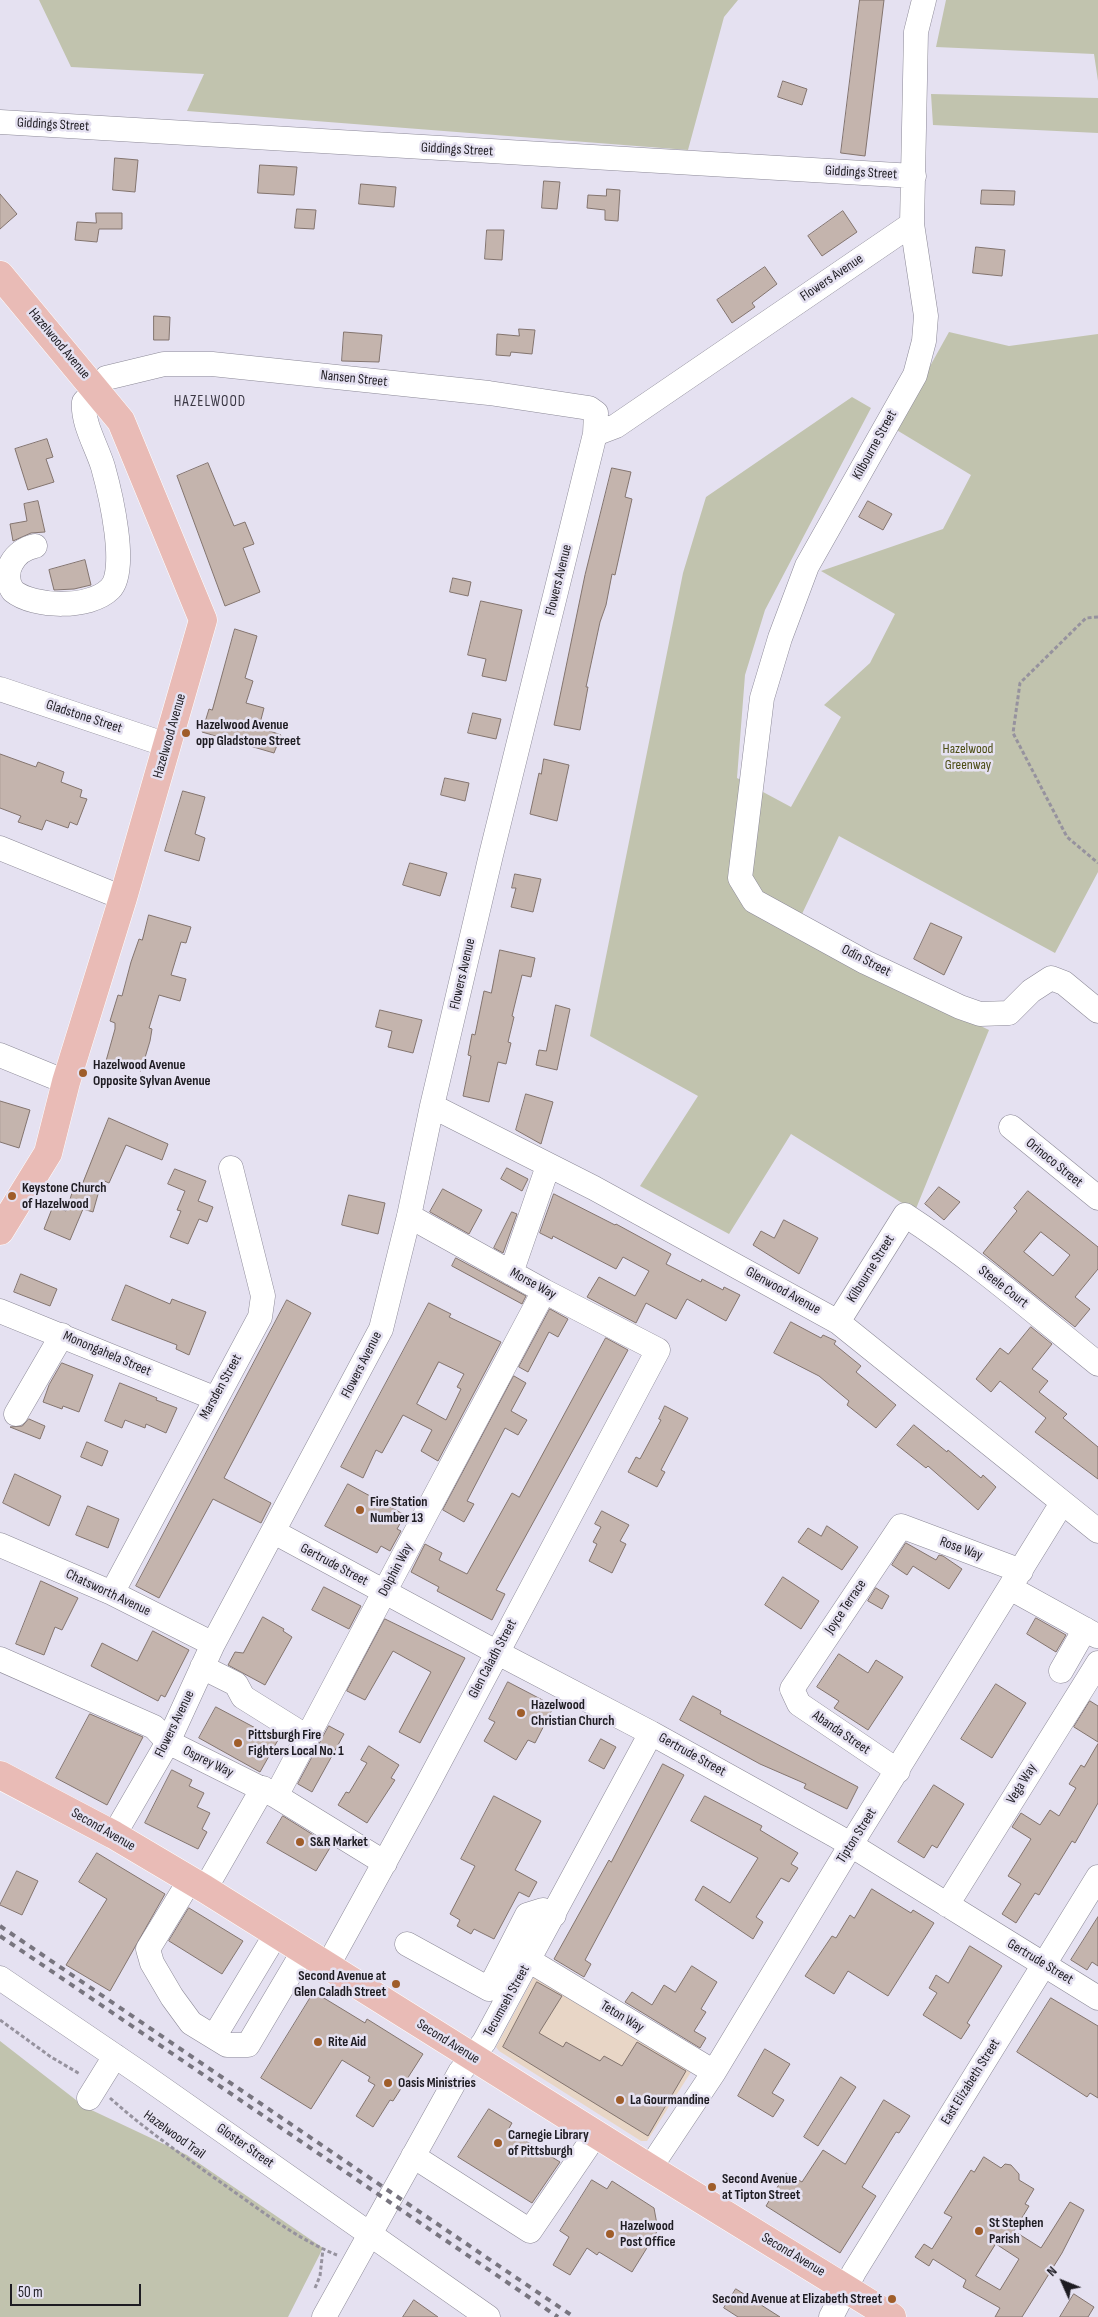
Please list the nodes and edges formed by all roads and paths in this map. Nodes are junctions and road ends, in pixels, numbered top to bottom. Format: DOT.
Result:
graph roads {
  1 [pos="924,0"];
  2 [pos="0,122"];
  3 [pos="914,176"];
  4 [pos="912,224"];
  5 [pos="0,275"];
  6 [pos="96,388"];
  7 [pos="595,434"];
  8 [pos="35,546"];
  9 [pos="1098,617"];
  10 [pos="0,689"];
  11 [pos="167,744"];
  12 [pos="0,848"];
  13 [pos="1098,863"];
  14 [pos="740,878"];
  15 [pos="123,898"];
  16 [pos="1098,1011"];
  17 [pos="0,1055"];
  18 [pos="66,1082"];
  19 [pos="432,1106"];
  20 [pos="1011,1127"];
  21 [pos="548,1166"];
  22 [pos="231,1168"];
  23 [pos="1098,1198"];
  24 [pos="409,1216"];
  25 [pos="904,1216"];
  26 [pos="0,1231"];
  27 [pos="511,1272"];
  28 [pos="544,1291"];
  29 [pos="0,1311"];
  30 [pos="838,1322"];
  31 [pos="62,1335"];
  32 [pos="658,1350"];
  33 [pos="1098,1364"];
  34 [pos="214,1398"];
  35 [pos="16,1414"];
  36 [pos="1062,1503"];
  37 [pos="900,1526"];
  38 [pos="1098,1531"];
  39 [pos="274,1532"];
  40 [pos="0,1546"];
  41 [pos="1016,1579"];
  42 [pos="384,1592"];
  43 [pos="112,1593"];
  44 [pos="1091,1633"];
  45 [pos="214,1644"];
  46 [pos="496,1652"];
  47 [pos="0,1659"];
  48 [pos="1098,1663"];
  49 [pos="202,1667"];
  50 [pos="1060,1672"];
  51 [pos="792,1689"];
  52 [pos="651,1733"];
  53 [pos="307,1737"];
  54 [pos="168,1742"];
  55 [pos="898,1771"];
  56 [pos="0,1775"];
  57 [pos="269,1792"];
  58 [pos="114,1835"];
  59 [pos="851,1844"];
  60 [pos="385,1863"];
  61 [pos="1098,1877"];
  62 [pos="197,1884"];
  63 [pos="947,1905"];
  64 [pos="554,1915"];
  65 [pos="276,1934"];
  66 [pos="407,1944"];
  67 [pos="303,1952"];
  68 [pos="530,1961"];
  69 [pos="1044,1964"];
  70 [pos="327,1966"];
  71 [pos="0,1978"];
  72 [pos="499,1994"];
  73 [pos="1098,1998"];
  74 [pos="0,2020"];
  75 [pos="214,2037"];
  76 [pos="115,2056"];
  77 [pos="470,2056"];
  78 [pos="714,2072"];
  79 [pos="93,2092"];
  80 [pos="596,2134"];
  81 [pos="414,2156"];
  82 [pos="650,2168"];
  83 [pos="370,2234"];
  84 [pos="323,2249"];
  85 [pos="343,2257"];
  86 [pos="847,2287"];
  87 [pos="314,2291"];
  88 [pos="324,2317"];
  89 [pos="488,2317"];
  90 [pos="831,2317"];
  91 [pos="891,2317"];
  1 -- 3 [label="street, Kilbourne Street"];
  2 -- 3 [label="street, Giddings Street"];
  3 -- 4 [label="street, Kilbourne Street"];
  4 -- 7 [label="street, Flowers Avenue"];
  4 -- 14 [label="street, Kilbourne Street"];
  5 -- 6 [label="main road, Hazelwood Avenue"];
  6 -- 7 [label="street, Nansen Street"];
  6 -- 8 [label="street"];
  6 -- 11 [label="main road, Hazelwood Avenue"];
  7 -- 19 [label="street, Flowers Avenue"];
  9 -- 13 [label="path"];
  10 -- 11 [label="street, Gladstone Street"];
  11 -- 15 [label="main road, Hazelwood Avenue"];
  12 -- 15 [label="street"];
  14 -- 16 [label="street, Odin Street"];
  15 -- 18 [label="main road, Hazelwood Avenue"];
  17 -- 18 [label="street"];
  18 -- 26 [label="main road, Hazelwood Avenue"];
  19 -- 21 [label="street, Glenwood Avenue"];
  19 -- 24 [label="street, Flowers Avenue"];
  20 -- 23 [label="street, Orinoco Street"];
  21 -- 27 [label="street"];
  21 -- 30 [label="street, Glenwood Avenue"];
  22 -- 34 [label="street, Marsden Street"];
  24 -- 27 [label="street, Morse Way"];
  24 -- 39 [label="street, Flowers Avenue"];
  25 -- 30 [label="street, Kilbourne Street"];
  25 -- 33 [label="street, Steele Court"];
  27 -- 28 [label="street, Morse Way"];
  28 -- 32 [label="street, Morse Way"];
  28 -- 42 [label="street, Dolphin Way"];
  29 -- 31 [label="street, Monongahela Street"];
  30 -- 36 [label="street, Glenwood Avenue"];
  31 -- 34 [label="street, Monongahela Street"];
  31 -- 35 [label="street"];
  32 -- 46 [label="street, Glen Caladh Street"];
  34 -- 43 [label="street, Marsden Street"];
  36 -- 38 [label="street, Glenwood Avenue"];
  36 -- 41 [label="street, Tipton Street"];
  37 -- 41 [label="street, Rose Way"];
  37 -- 51 [label="street, Joyce Terrace"];
  39 -- 42 [label="street, Gertrude Street"];
  39 -- 45 [label="street, Flowers Avenue"];
  40 -- 43 [label="street, Chatsworth Avenue"];
  41 -- 44 [label="street, Rose Way"];
  41 -- 55 [label="street, Tipton Street"];
  42 -- 46 [label="street, Gertrude Street"];
  42 -- 53 [label="street, Dolphin Way"];
  43 -- 45 [label="street, Chatsworth Avenue"];
  44 -- 50 [label="street"];
  45 -- 49 [label="street, Flowers Avenue"];
  46 -- 52 [label="street, Gertrude Street"];
  46 -- 60 [label="street, Glen Caladh Street"];
  47 -- 54 [label="street, Osprey Way"];
  48 -- 63 [label="street, Vega Way"];
  49 -- 53 [label="street"];
  49 -- 54 [label="street, Flowers Avenue"];
  51 -- 55 [label="street, Abanda Street"];
  52 -- 59 [label="street, Gertrude Street"];
  52 -- 64 [label="street, Tecumseh Street"];
  53 -- 57 [label="street, Dolphin Way"];
  54 -- 57 [label="street, Osprey Way"];
  54 -- 58 [label="street, Flowers Avenue"];
  55 -- 59 [label="street, Tipton Street"];
  56 -- 58 [label="main road, Second Avenue"];
  57 -- 60 [label="street, Osprey Way"];
  57 -- 62 [label="street, Dolphin Way"];
  58 -- 62 [label="main road, Second Avenue"];
  59 -- 63 [label="street, Gertrude Street"];
  59 -- 78 [label="street, Tipton Street"];
  60 -- 70 [label="street, Glen Caladh Street"];
  61 -- 69 [label="street, East Elizabeth Street"];
  62 -- 65 [label="main road, Second Avenue"];
  62 -- 75 [label="street, Dolphin Way"];
  63 -- 69 [label="street, Gertrude Street"];
  64 -- 68 [label="street, Tecumseh Street"];
  64 -- 72 [label="street"];
  65 -- 67 [label="main road, Second Avenue"];
  65 -- 75 [label="street"];
  66 -- 72 [label="street"];
  67 -- 70 [label="main road, Second Avenue"];
  67 -- 75 [label="street"];
  68 -- 72 [label="street, Tecumseh Street"];
  68 -- 78 [label="street, Teton Way"];
  69 -- 73 [label="street, Gertrude Street"];
  69 -- 86 [label="street, East Elizabeth Street"];
  70 -- 77 [label="main road, Second Avenue"];
  71 -- 76 [label="street, Gloster Street"];
  72 -- 77 [label="street, Tecumseh Street"];
  74 -- 79 [label="path, Hazelwood Trail"];
  76 -- 79 [label="street"];
  76 -- 83 [label="street, Gloster Street"];
  77 -- 80 [label="main road, Second Avenue"];
  77 -- 81 [label="street, Tecumseh Street"];
  78 -- 82 [label="street, Tipton Street"];
  79 -- 84 [label="path, Hazelwood Trail"];
  80 -- 81 [label="street"];
  80 -- 82 [label="main road, Second Avenue"];
  81 -- 83 [label="street, Tecumseh Street"];
  82 -- 86 [label="main road, Second Avenue"];
  83 -- 88 [label="street, Tecumseh Street"];
  83 -- 89 [label="street, Gloster Street"];
  84 -- 85 [label="path, Hazelwood Trail"];
  84 -- 87 [label="path"];
  86 -- 90 [label="street, East Elizabeth Street"];
  86 -- 91 [label="main road, Second Avenue"];
}
